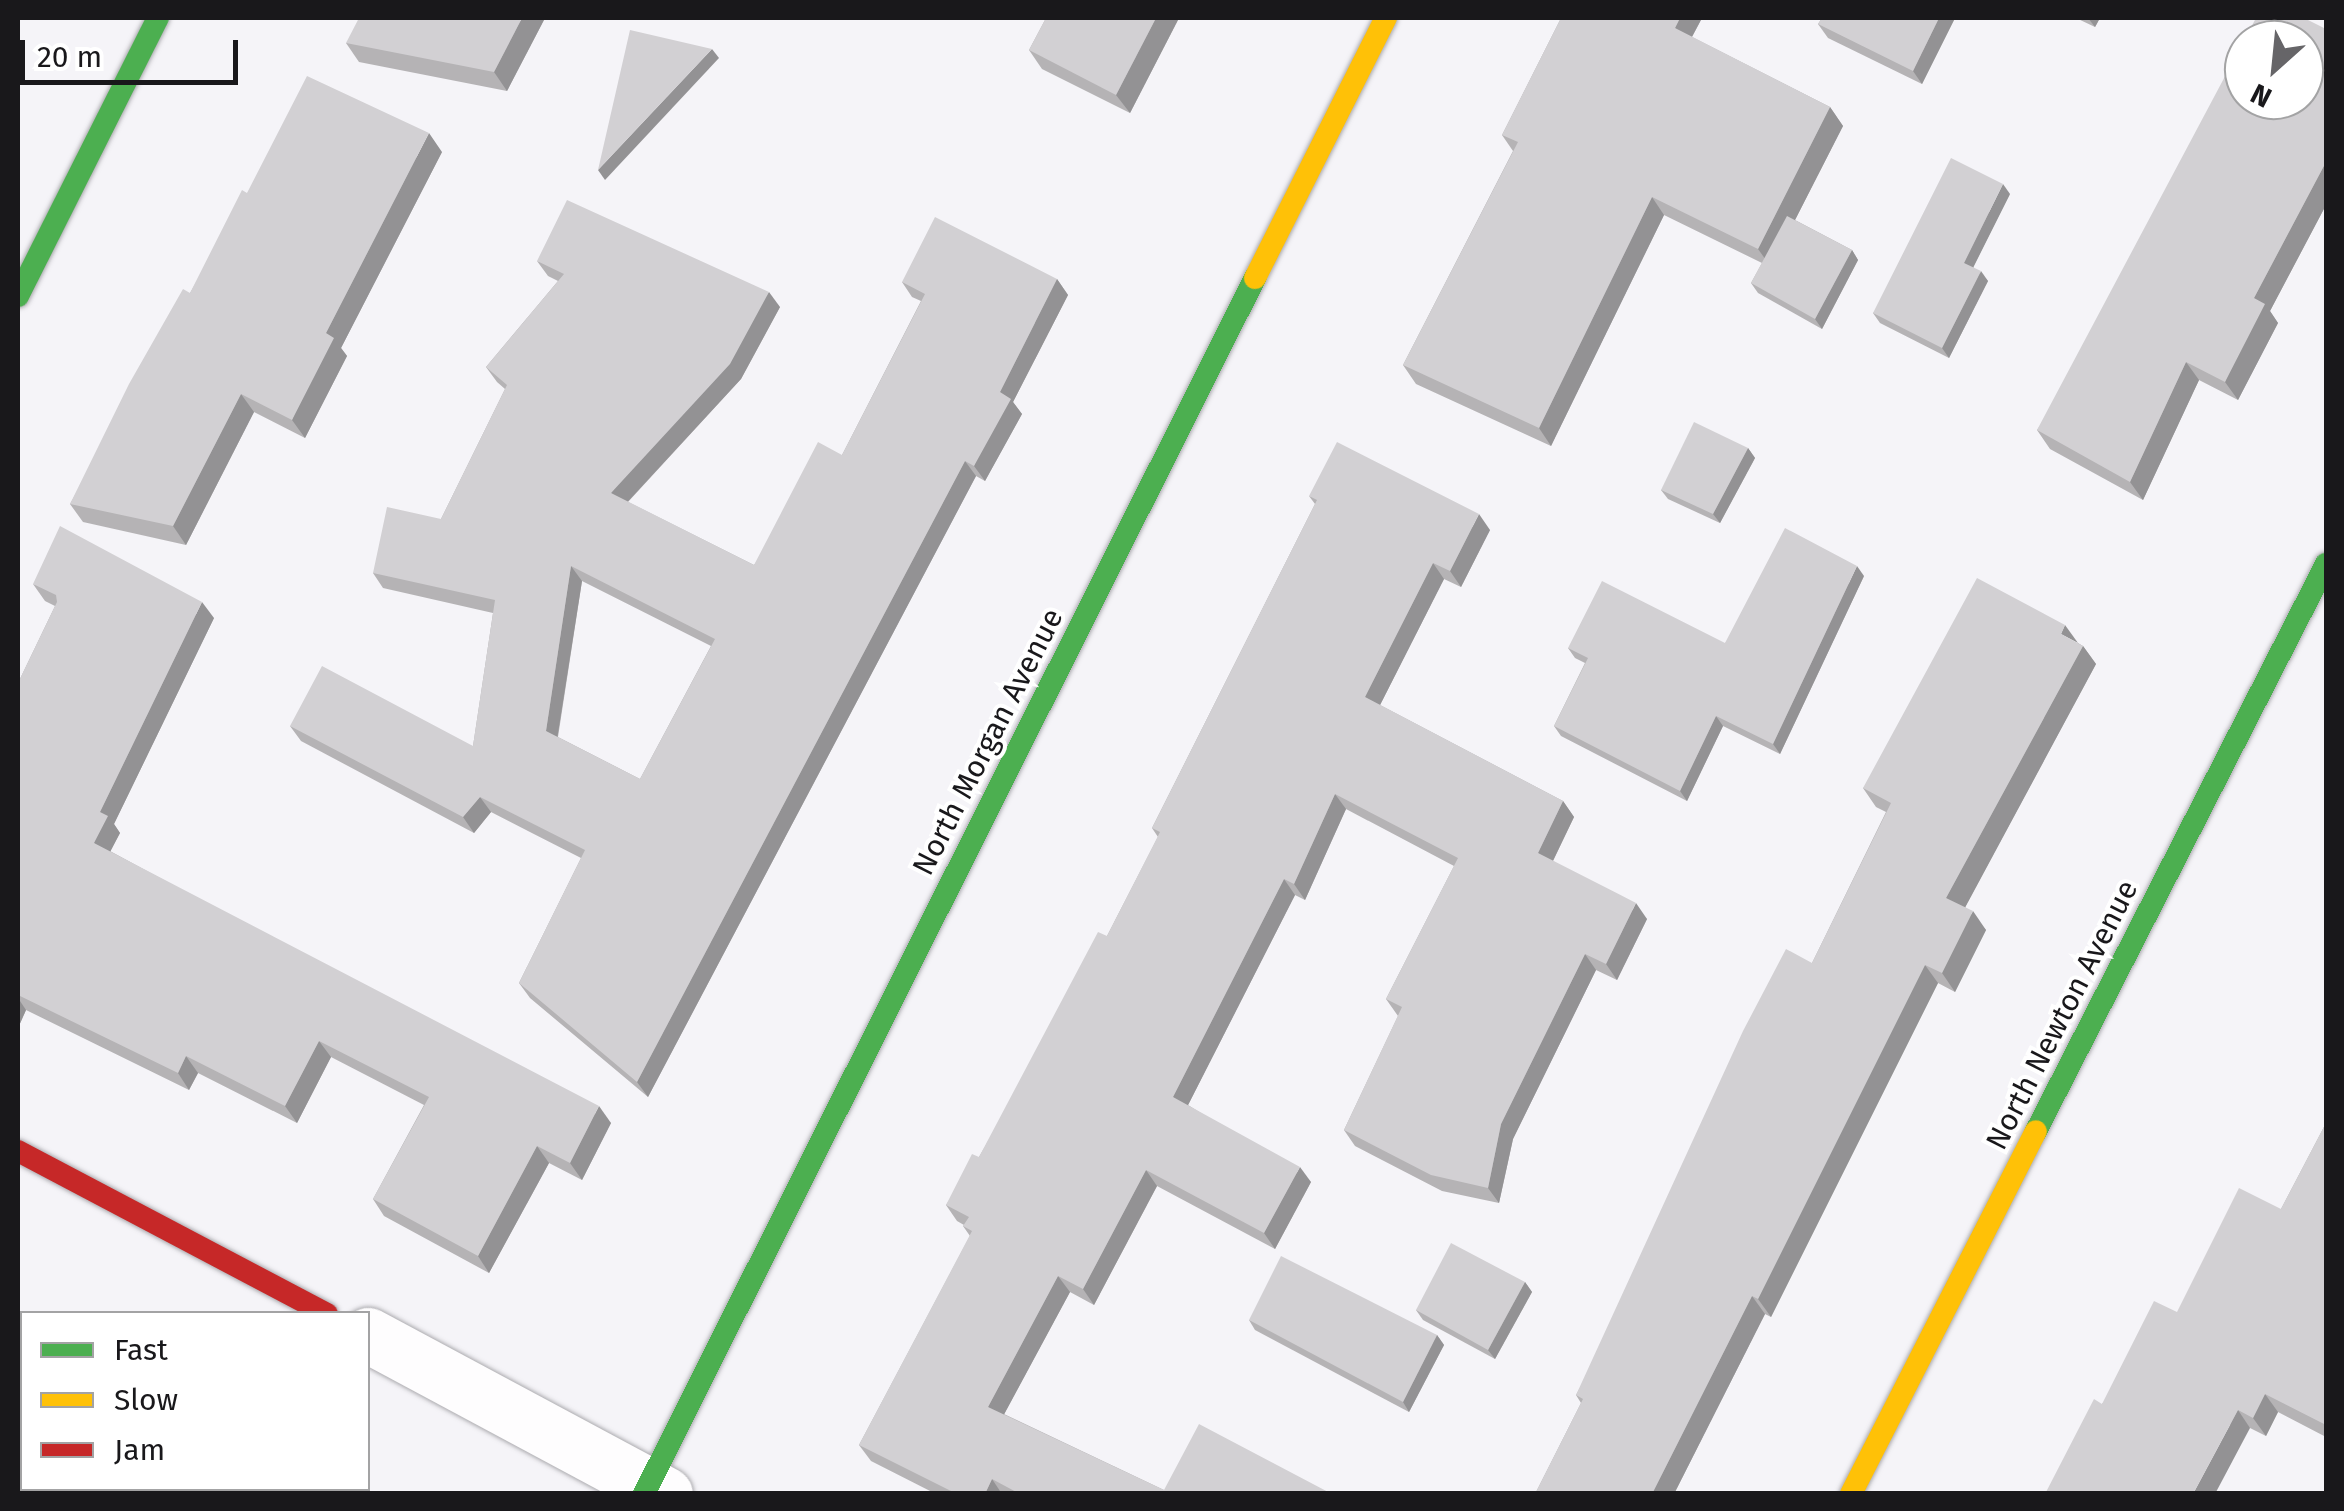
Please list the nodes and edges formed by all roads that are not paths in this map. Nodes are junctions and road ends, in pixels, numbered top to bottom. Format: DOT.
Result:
graph roads {
  1 [pos="158,18"];
  2 [pos="1386,18"];
  3 [pos="18,296"];
  4 [pos="2326,564"];
  5 [pos="18,1151"];
  6 [pos="320,1311"];
  7 [pos="370,1336"];
  8 [pos="652,1491"];
  9 [pos="1851,1494"];
  1 -- 3 [label="street"];
  2 -- 8 [label="street, North Morgan Avenue"];
  4 -- 9 [label="street, North Newton Avenue"];
  5 -- 6 [label="street"];
  7 -- 8 [label="street"];
}
